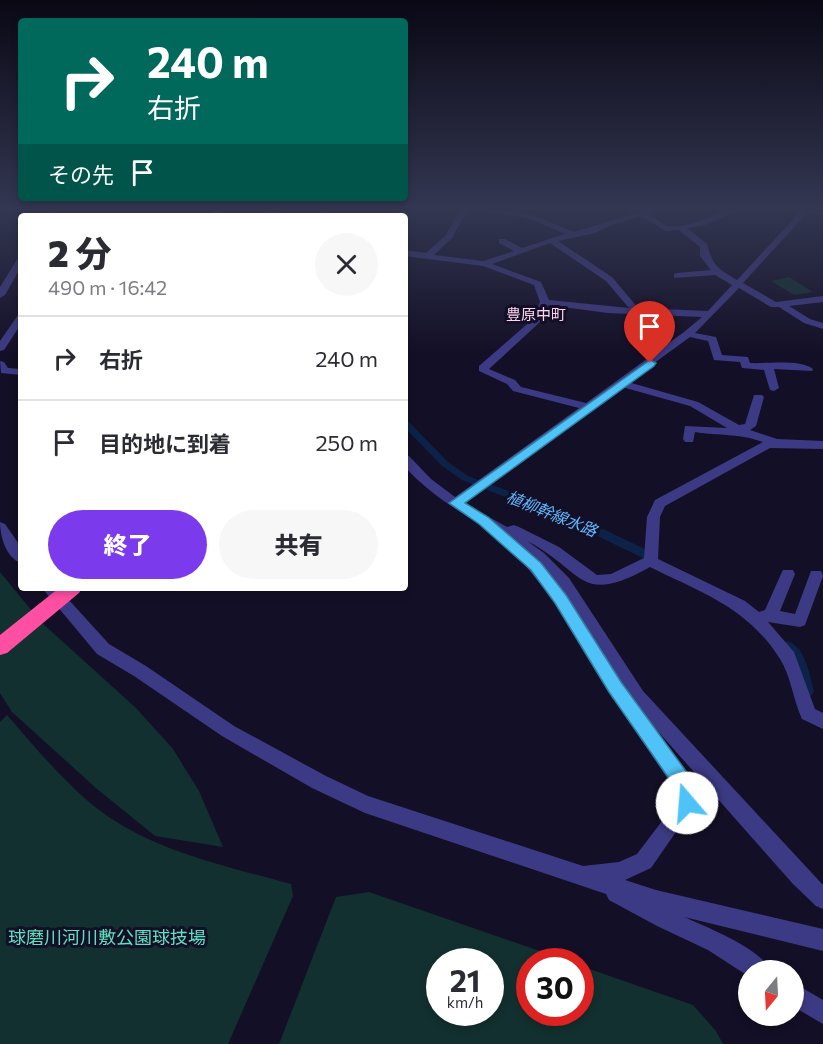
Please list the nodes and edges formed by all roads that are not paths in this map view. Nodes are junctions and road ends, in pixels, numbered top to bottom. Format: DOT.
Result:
graph roads {
  1 [pos="440,257"];
  2 [pos="508,257"];
  3 [pos="580,257"];
  4 [pos="705,257"];
  5 [pos="763,257"];
  6 [pos="484,264"];
  7 [pos="18,265"];
  8 [pos="717,272"];
  9 [pos="677,276"];
  10 [pos="737,285"];
  11 [pos="0,295"];
  12 [pos="823,299"];
  13 [pos="544,302"];
  14 [pos="783,306"];
  15 [pos="636,312"];
  16 [pos="710,314"];
  17 [pos="18,322"];
  18 [pos="823,326"];
  19 [pos="688,334"];
  20 [pos="18,335"];
  21 [pos="8,339"];
  22 [pos="0,348"];
  23 [pos="0,364"];
  24 [pos="768,367"];
  25 [pos="808,369"];
  26 [pos="18,372"];
  27 [pos="622,384"];
  28 [pos="774,388"];
  29 [pos="758,397"];
  30 [pos="588,407"];
  31 [pos="740,430"];
  32 [pos="689,439"];
  33 [pos="776,443"];
  34 [pos="823,445"];
  35 [pos="408,462"];
  36 [pos="455,503"];
  37 [pos="484,520"];
  38 [pos="0,526"];
  39 [pos="506,533"];
  40 [pos="18,553"];
  41 [pos="650,561"];
  42 [pos="788,574"];
  43 [pos="816,575"];
  44 [pos="58,595"];
  45 [pos="763,617"];
  46 [pos="0,647"];
  47 [pos="823,721"];
  48 [pos="582,874"];
  49 [pos="823,899"];
  50 [pos="823,940"];
  51 [pos="744,960"];
  52 [pos="804,1001"];
  53 [pos="823,1013"];
  1 -- 6 [label="street"];
  2 -- 6 [label="street"];
  3 -- 15 [label="street"];
  4 -- 8 [label="street"];
  5 -- 10 [label="street"];
  6 -- 13 [label="street"];
  7 -- 11 [label="street"];
  8 -- 9 [label="street"];
  8 -- 10 [label="street"];
  10 -- 14 [label="street"];
  10 -- 16 [label="street"];
  12 -- 14 [label="street"];
  13 -- 15 [label="street"];
  13 -- 30 [label="street"];
  14 -- 18 [label="street"];
  15 -- 16 [label="street"];
  16 -- 19 [label="street"];
  17 -- 21 [label="street"];
  19 -- 24 [label="street"];
  19 -- 27 [label="street"];
  20 -- 21 [label="street"];
  21 -- 22 [label="street"];
  23 -- 26 [label="street"];
  24 -- 25 [label="street"];
  24 -- 28 [label="street"];
  27 -- 30 [label="street"];
  27 -- 31 [label="street"];
  29 -- 31 [label="street"];
  30 -- 36 [label="street"];
  31 -- 32 [label="street"];
  31 -- 33 [label="street"];
  33 -- 34 [label="street"];
  33 -- 41 [label="street"];
  35 -- 36 [label="street"];
  36 -- 37 [label="street"];
  37 -- 39 [label="street"];
  37 -- 48 [label="street"];
  38 -- 40 [label="street"];
  39 -- 41 [label="street"];
  39 -- 49 [label="street"];
  41 -- 45 [label="street"];
  42 -- 45 [label="street"];
  43 -- 45 [label="street"];
  44 -- 46 [label="highway"];
  44 -- 48 [label="street"];
  45 -- 47 [label="street"];
  48 -- 50 [label="street"];
  48 -- 51 [label="street"];
  52 -- 53 [label="street"];
}
